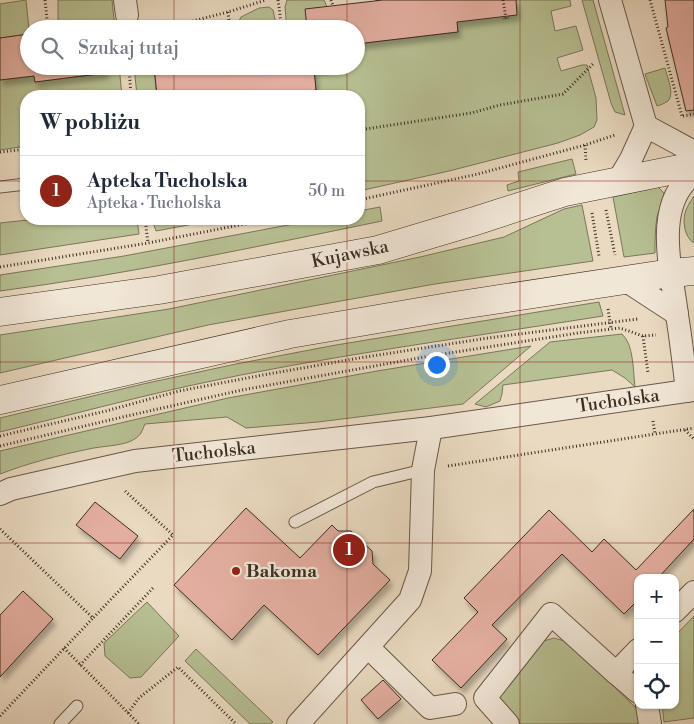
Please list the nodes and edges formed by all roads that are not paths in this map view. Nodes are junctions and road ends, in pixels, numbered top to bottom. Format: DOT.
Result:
graph roads {
  1 [pos="610,0"];
  2 [pos="646,126"];
  3 [pos="694,152"];
  4 [pos="694,166"];
  5 [pos="694,174"];
  6 [pos="602,184"];
  7 [pos="20,185"];
  8 [pos="0,187"];
  9 [pos="683,272"];
  10 [pos="616,282"];
  11 [pos="0,312"];
  12 [pos="678,314"];
  13 [pos="690,390"];
  14 [pos="0,400"];
  15 [pos="431,428"];
  16 [pos="423,470"];
  17 [pos="0,494"];
  18 [pos="295,522"];
  19 [pos="694,592"];
  20 [pos="679,607"];
  21 [pos="368,647"];
  22 [pos="634,654"];
  23 [pos="616,673"];
  24 [pos="634,689"];
  25 [pos="455,704"];
  26 [pos="77,706"];
  27 [pos="648,709"];
  28 [pos="60,724"];
  29 [pos="298,724"];
  30 [pos="508,724"];
  31 [pos="650,724"];
  1 -- 2 [label="street"];
  2 -- 3 [label="street"];
  2 -- 6 [label="street"];
  4 -- 6 [label="main road, Kujawska"];
  5 -- 9 [label="street"];
  6 -- 11 [label="main road, Kujawska"];
  7 -- 8 [label="lane"];
  9 -- 10 [label="main road"];
  9 -- 12 [label="street, Tucholska"];
  10 -- 12 [label="street"];
  10 -- 14 [label="main road"];
  12 -- 13 [label="street, Tucholska"];
  13 -- 15 [label="street, Tucholska"];
  15 -- 16 [label="street"];
  15 -- 17 [label="street, Tucholska"];
  16 -- 18 [label="lane"];
  16 -- 21 [label="street"];
  19 -- 20 [label="street"];
  21 -- 25 [label="street"];
  21 -- 29 [label="street"];
  22 -- 23 [label="street"];
  23 -- 24 [label="street"];
  23 -- 30 [label="street"];
  26 -- 28 [label="lane"];
  27 -- 31 [label="street"];
}
